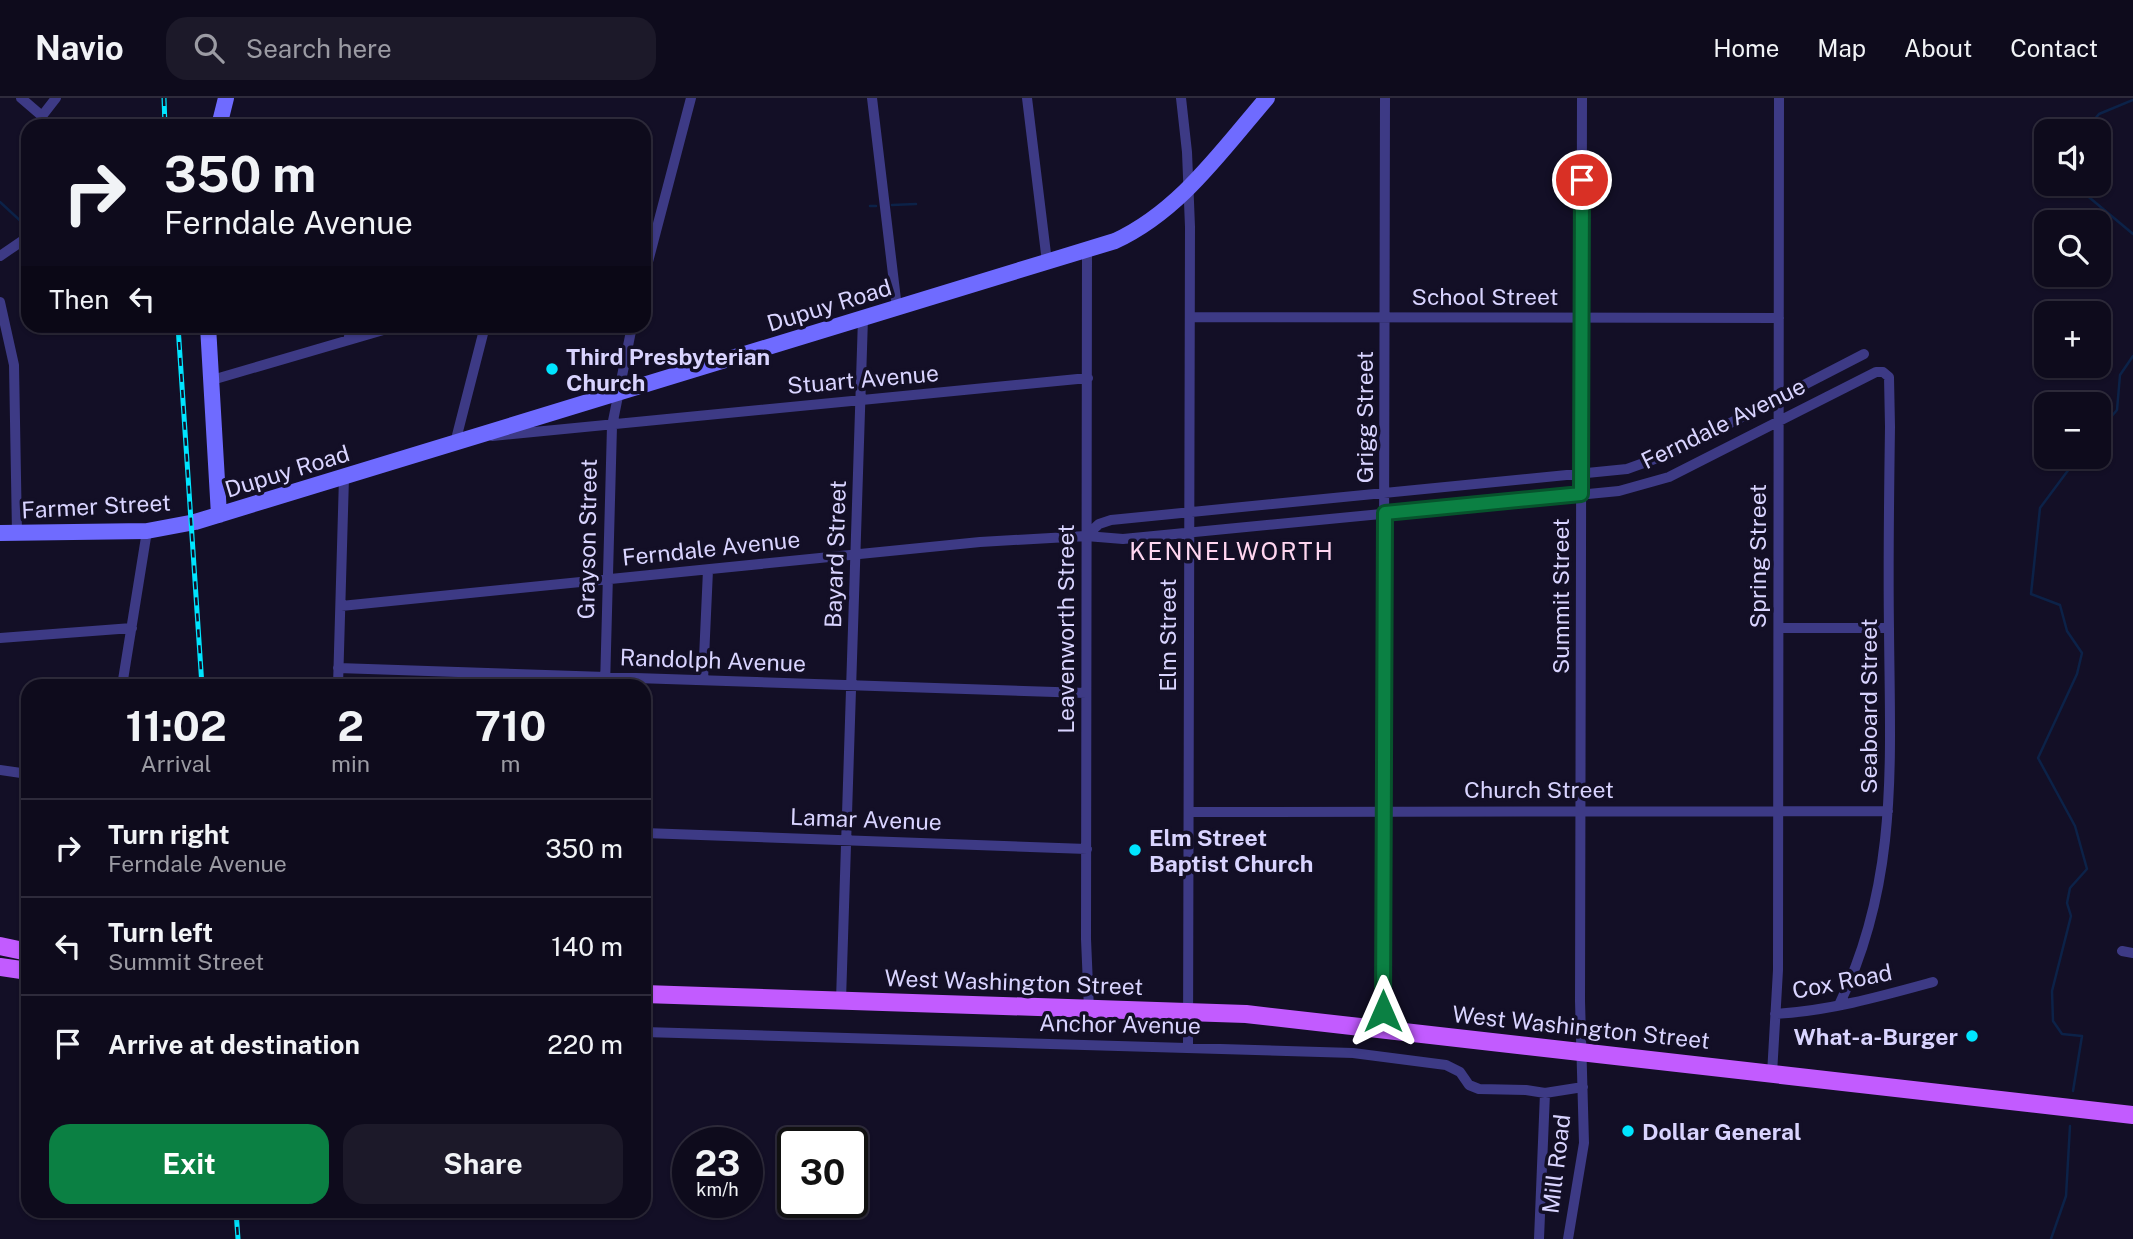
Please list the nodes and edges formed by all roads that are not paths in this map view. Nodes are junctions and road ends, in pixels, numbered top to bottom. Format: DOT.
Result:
graph roads {
  1 [pos="21,98"];
  2 [pos="56,98"];
  3 [pos="226,98"];
  4 [pos="691,98"];
  5 [pos="872,98"];
  6 [pos="1027,98"];
  7 [pos="1181,98"];
  8 [pos="1267,98"];
  9 [pos="1385,98"];
  10 [pos="1582,98"];
  11 [pos="1779,98"];
  12 [pos="41,119"];
  13 [pos="44,119"];
  14 [pos="221,119"];
  15 [pos="1189,187"];
  16 [pos="21,242"];
  17 [pos="1087,250"];
  18 [pos="651,251"];
  19 [pos="0,256"];
  20 [pos="1047,262"];
  21 [pos="0,302"];
  22 [pos="897,308"];
  23 [pos="1385,316"];
  24 [pos="1190,317"];
  25 [pos="863,318"];
  26 [pos="1582,318"];
  27 [pos="1779,318"];
  28 [pos="209,333"];
  29 [pos="350,333"];
  30 [pos="372,333"];
  31 [pos="483,333"];
  32 [pos="630,333"];
  33 [pos="348,340"];
  34 [pos="1864,354"];
  35 [pos="1088,378"];
  36 [pos="212,380"];
  37 [pos="616,394"];
  38 [pos="1779,396"];
  39 [pos="861,400"];
  40 [pos="1889,400"];
  41 [pos="1779,421"];
  42 [pos="612,425"];
  43 [pos="475,437"];
  44 [pos="455,443"];
  45 [pos="1582,473"];
  46 [pos="344,477"];
  47 [pos="1385,492"];
  48 [pos="1581,494"];
  49 [pos="1189,512"];
  50 [pos="1385,513"];
  51 [pos="219,515"];
  52 [pos="195,522"];
  53 [pos="147,531"];
  54 [pos="0,533"];
  55 [pos="17,533"];
  56 [pos="1188,533"];
  57 [pos="1086,536"];
  58 [pos="856,555"];
  59 [pos="708,570"];
  60 [pos="607,579"];
  61 [pos="341,606"];
  62 [pos="132,628"];
  63 [pos="1779,628"];
  64 [pos="1889,628"];
  65 [pos="0,638"];
  66 [pos="338,668"];
  67 [pos="123,679"];
  68 [pos="338,679"];
  69 [pos="548,679"];
  70 [pos="605,679"];
  71 [pos="703,680"];
  72 [pos="651,681"];
  73 [pos="852,685"];
  74 [pos="1086,693"];
  75 [pos="0,770"];
  76 [pos="21,773"];
  77 [pos="1384,810"];
  78 [pos="1581,810"];
  79 [pos="1189,811"];
  80 [pos="1778,811"];
  81 [pos="1888,811"];
  82 [pos="651,833"];
  83 [pos="847,840"];
  84 [pos="1087,849"];
  85 [pos="0,946"];
  86 [pos="21,950"];
  87 [pos="0,967"];
  88 [pos="21,970"];
  89 [pos="1933,982"];
  90 [pos="651,994"];
  91 [pos="841,1000"];
  92 [pos="1839,1005"];
  93 [pos="1088,1009"];
  94 [pos="1188,1012"];
  95 [pos="1775,1014"];
  96 [pos="1383,1030"];
  97 [pos="651,1032"];
  98 [pos="1188,1047"];
  99 [pos="1582,1052"];
  100 [pos="1772,1074"];
  101 [pos="1583,1087"];
  102 [pos="1545,1094"];
  103 [pos="2133,1115"];
  104 [pos="1539,1239"];
  105 [pos="1568,1239"];
  1 -- 12 [label="street"];
  2 -- 13 [label="street"];
  3 -- 14 [label="street"];
  4 -- 18 [label="street"];
  5 -- 22 [label="street"];
  6 -- 20 [label="street"];
  7 -- 15 [label="street, Elm Street"];
  8 -- 15 [label="street, Dupuy Road"];
  9 -- 23 [label="street, Grigg Street"];
  10 -- 26 [label="street, Summit Street"];
  11 -- 27 [label="street, Spring Street"];
  15 -- 17 [label="street, Dupuy Road"];
  15 -- 24 [label="street, Elm Street"];
  16 -- 19 [label="street"];
  17 -- 20 [label="street, Dupuy Road"];
  17 -- 35 [label="street, Leavenworth Street"];
  20 -- 22 [label="street, Dupuy Road"];
  21 -- 55 [label="street"];
  22 -- 25 [label="street, Dupuy Road"];
  23 -- 24 [label="street, School Street"];
  23 -- 26 [label="street, School Street"];
  23 -- 47 [label="street, Grigg Street"];
  24 -- 49 [label="street, Elm Street"];
  25 -- 37 [label="street, Dupuy Road"];
  25 -- 39 [label="street, Bayard Street"];
  26 -- 27 [label="street, School Street"];
  26 -- 45 [label="street, Summit Street"];
  27 -- 38 [label="street, Spring Street"];
  28 -- 36 [label="street"];
  29 -- 33 [label="street"];
  30 -- 33 [label="street"];
  31 -- 44 [label="street"];
  32 -- 37 [label="street, Grayson Street"];
  33 -- 36 [label="street"];
  34 -- 38 [label="street, Ferndale Avenue"];
  35 -- 39 [label="street, Stuart Avenue"];
  35 -- 57 [label="street, Leavenworth Street"];
  36 -- 51 [label="street"];
  37 -- 42 [label="street, Grayson Street"];
  37 -- 43 [label="street, Dupuy Road"];
  38 -- 41 [label="street, Spring Street"];
  38 -- 45 [label="street, Ferndale Avenue"];
  39 -- 42 [label="street, Stuart Avenue"];
  39 -- 58 [label="street, Bayard Street"];
  40 -- 41 [label="street, Ferndale Avenue"];
  40 -- 64 [label="street, Seaboard Street"];
  41 -- 48 [label="street, Ferndale Avenue"];
  41 -- 63 [label="street, Spring Street"];
  42 -- 43 [label="street, Stuart Avenue"];
  42 -- 60 [label="street, Grayson Street"];
  43 -- 44 [label="street, Dupuy Road"];
  44 -- 46 [label="street, Dupuy Road"];
  45 -- 47 [label="street, Ferndale Avenue"];
  45 -- 48 [label="street, Summit Street"];
  46 -- 51 [label="street, Dupuy Road"];
  46 -- 61 [label="street"];
  47 -- 49 [label="street, Ferndale Avenue"];
  47 -- 50 [label="street, Grigg Street"];
  48 -- 50 [label="street, Ferndale Avenue"];
  48 -- 78 [label="street, Summit Street"];
  49 -- 56 [label="street, Elm Street"];
  49 -- 57 [label="street, Ferndale Avenue"];
  50 -- 56 [label="street, Ferndale Avenue"];
  50 -- 77 [label="street, Grigg Street"];
  51 -- 52 [label="street, Dupuy Road"];
  52 -- 53 [label="street, Farmer Street"];
  53 -- 55 [label="street, Farmer Street"];
  53 -- 62 [label="street"];
  54 -- 55 [label="street, Farmer Street"];
  56 -- 57 [label="street, Ferndale Avenue"];
  56 -- 79 [label="street, Elm Street"];
  57 -- 58 [label="street, Ferndale Avenue"];
  57 -- 74 [label="street, Leavenworth Street"];
  58 -- 59 [label="street, Ferndale Avenue"];
  58 -- 73 [label="street, Bayard Street"];
  59 -- 60 [label="street, Ferndale Avenue"];
  59 -- 71 [label="street"];
  60 -- 61 [label="street, Ferndale Avenue"];
  60 -- 70 [label="street, Grayson Street"];
  61 -- 66 [label="street"];
  62 -- 65 [label="street"];
  62 -- 67 [label="street"];
  63 -- 64 [label="street"];
  63 -- 80 [label="street, Spring Street"];
  64 -- 81 [label="street, Seaboard Street"];
  66 -- 68 [label="street"];
  66 -- 69 [label="street, Randolph Avenue"];
  71 -- 72 [label="street, Randolph Avenue"];
  71 -- 73 [label="street, Randolph Avenue"];
  73 -- 74 [label="street, Randolph Avenue"];
  73 -- 83 [label="street, Bayard Street"];
  74 -- 84 [label="street, Leavenworth Street"];
  75 -- 76 [label="street"];
  77 -- 78 [label="street, Church Street"];
  77 -- 79 [label="street, Church Street"];
  77 -- 96 [label="street, Grigg Street"];
  78 -- 80 [label="street, Church Street"];
  78 -- 99 [label="street, Summit Street"];
  79 -- 94 [label="street, Elm Street"];
  80 -- 81 [label="street, Church Street"];
  80 -- 95 [label="street, Spring Street"];
  81 -- 92 [label="street, Seaboard Street"];
  82 -- 83 [label="street, Lamar Avenue"];
  83 -- 84 [label="street, Lamar Avenue"];
  83 -- 91 [label="street, Bayard Street"];
  84 -- 93 [label="street, Leavenworth Street"];
  85 -- 86 [label="main road"];
  87 -- 88 [label="main road"];
  89 -- 92 [label="street, Cox Road"];
  90 -- 91 [label="main road, West Washington Street"];
  91 -- 93 [label="main road, West Washington Street"];
  92 -- 95 [label="street, Cox Road"];
  93 -- 94 [label="main road, West Washington Street"];
  94 -- 96 [label="main road, West Washington Street"];
  94 -- 98 [label="street, Elm Street"];
  95 -- 100 [label="street, Cox Road"];
  96 -- 99 [label="main road, West Washington Street"];
  97 -- 98 [label="street, Anchor Avenue"];
  98 -- 102 [label="street, Anchor Avenue"];
  99 -- 100 [label="main road, West Washington Street"];
  99 -- 101 [label="street, Mill Road"];
  100 -- 103 [label="main road, West Washington Street"];
  101 -- 102 [label="street, Anchor Avenue"];
  101 -- 105 [label="street, Mill Road"];
  102 -- 104 [label="street"];
}
